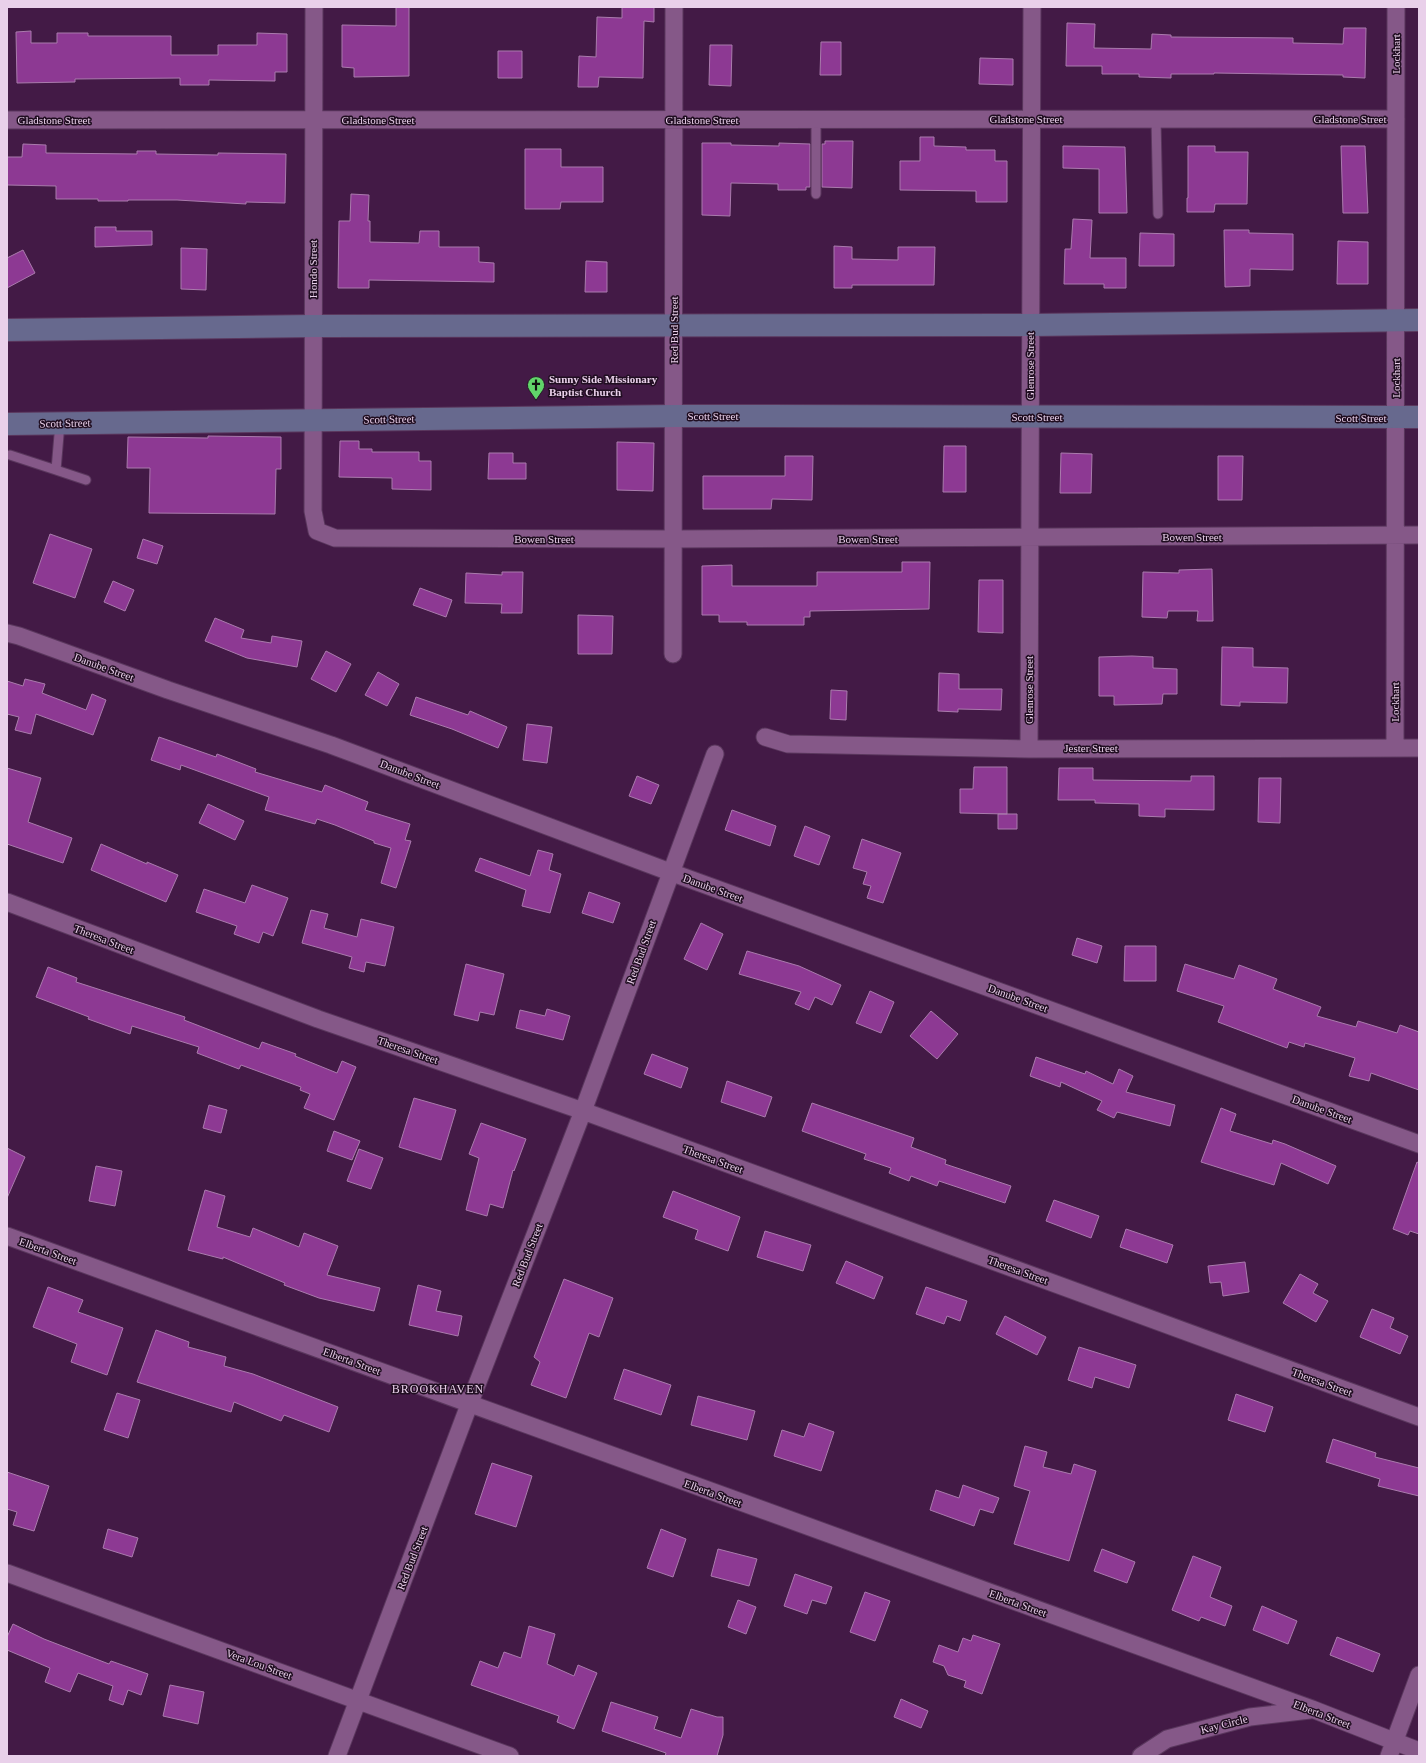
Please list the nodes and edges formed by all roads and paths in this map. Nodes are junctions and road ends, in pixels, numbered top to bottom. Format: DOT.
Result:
graph roads {
  1 [pos="314,7"];
  2 [pos="674,7"];
  3 [pos="1032,7"];
  4 [pos="1396,7"];
  5 [pos="1156,119"];
  6 [pos="1396,119"];
  7 [pos="7,120"];
  8 [pos="314,120"];
  9 [pos="674,120"];
  10 [pos="816,120"];
  11 [pos="1032,120"];
  12 [pos="816,194"];
  13 [pos="1158,214"];
  14 [pos="1419,320"];
  15 [pos="1396,321"];
  16 [pos="1031,325"];
  17 [pos="314,326"];
  18 [pos="674,326"];
  19 [pos="7,330"];
  20 [pos="674,416"];
  21 [pos="1030,417"];
  22 [pos="1396,418"];
  23 [pos="1419,418"];
  24 [pos="314,419"];
  25 [pos="60,423"];
  26 [pos="7,424"];
  27 [pos="10,455"];
  28 [pos="56,470"];
  29 [pos="86,480"];
  30 [pos="318,531"];
  31 [pos="1396,536"];
  32 [pos="1419,536"];
  33 [pos="1030,538"];
  34 [pos="674,539"];
  35 [pos="7,633"];
  36 [pos="673,654"];
  37 [pos="765,737"];
  38 [pos="1029,748"];
  39 [pos="1395,748"];
  40 [pos="1419,748"];
  41 [pos="715,754"];
  42 [pos="670,872"];
  43 [pos="7,902"];
  44 [pos="583,1111"];
  45 [pos="1419,1144"];
  46 [pos="7,1236"];
  47 [pos="470,1404"];
  48 [pos="1419,1417"];
  49 [pos="7,1574"];
  50 [pos="1419,1675"];
  51 [pos="358,1701"];
  52 [pos="1312,1709"];
  53 [pos="1392,1749"];
  54 [pos="1419,1751"];
  55 [pos="337,1756"];
  56 [pos="510,1756"];
  57 [pos="1141,1756"];
  1 -- 8 [label="street, Hondo Street"];
  2 -- 9 [label="street, Red Bud Street"];
  3 -- 11 [label="street, Glenrose Street"];
  4 -- 6 [label="street, Lockhart"];
  5 -- 6 [label="street, Gladstone Street"];
  5 -- 11 [label="street, Gladstone Street"];
  5 -- 13 [label="lane"];
  6 -- 15 [label="street, Lockhart"];
  7 -- 8 [label="street, Gladstone Street"];
  8 -- 9 [label="street, Gladstone Street"];
  8 -- 17 [label="street, Hondo Street"];
  9 -- 10 [label="street, Gladstone Street"];
  9 -- 18 [label="street, Red Bud Street"];
  10 -- 11 [label="street, Gladstone Street"];
  10 -- 12 [label="lane"];
  11 -- 16 [label="street, Glenrose Street"];
  14 -- 15 [label="main road"];
  15 -- 16 [label="main road"];
  15 -- 22 [label="street, Lockhart"];
  16 -- 18 [label="main road"];
  16 -- 21 [label="street, Glenrose Street"];
  17 -- 18 [label="main road"];
  17 -- 19 [label="main road"];
  17 -- 24 [label="street, Hondo Street"];
  18 -- 20 [label="street, Red Bud Street"];
  20 -- 21 [label="main road, Scott Street"];
  20 -- 24 [label="main road, Scott Street"];
  20 -- 34 [label="street, Red Bud Street"];
  21 -- 22 [label="main road, Scott Street"];
  21 -- 33 [label="street, Glenrose Street"];
  22 -- 23 [label="main road, Scott Street"];
  22 -- 31 [label="street, Lockhart"];
  24 -- 25 [label="main road, Scott Street"];
  24 -- 30 [label="street, Hondo Street"];
  25 -- 26 [label="main road, Scott Street"];
  25 -- 28 [label="lane"];
  27 -- 28 [label="lane"];
  28 -- 29 [label="lane"];
  30 -- 34 [label="street, Bowen Street"];
  31 -- 32 [label="street, Bowen Street"];
  31 -- 33 [label="street, Bowen Street"];
  31 -- 39 [label="street, Lockhart"];
  33 -- 34 [label="street, Bowen Street"];
  33 -- 38 [label="street, Glenrose Street"];
  34 -- 36 [label="street, Red Bud Street"];
  35 -- 42 [label="street, Danube Street"];
  37 -- 38 [label="street, Jester Street"];
  38 -- 39 [label="street, Jester Street"];
  39 -- 40 [label="street, Jester Street"];
  41 -- 42 [label="street, Red Bud Street"];
  42 -- 44 [label="street, Red Bud Street"];
  42 -- 45 [label="street, Danube Street"];
  43 -- 44 [label="street, Theresa Street"];
  44 -- 47 [label="street, Red Bud Street"];
  44 -- 48 [label="street, Theresa Street"];
  46 -- 47 [label="street, Elberta Street"];
  47 -- 51 [label="street, Red Bud Street"];
  47 -- 52 [label="street, Elberta Street"];
  49 -- 51 [label="street, Vera Lou Street"];
  50 -- 53 [label="street"];
  51 -- 55 [label="street, Red Bud Street"];
  51 -- 56 [label="street, Vera Lou Street"];
  52 -- 53 [label="street, Elberta Street"];
  52 -- 57 [label="street, Kay Circle"];
  53 -- 54 [label="street, Elberta Street"];
}
